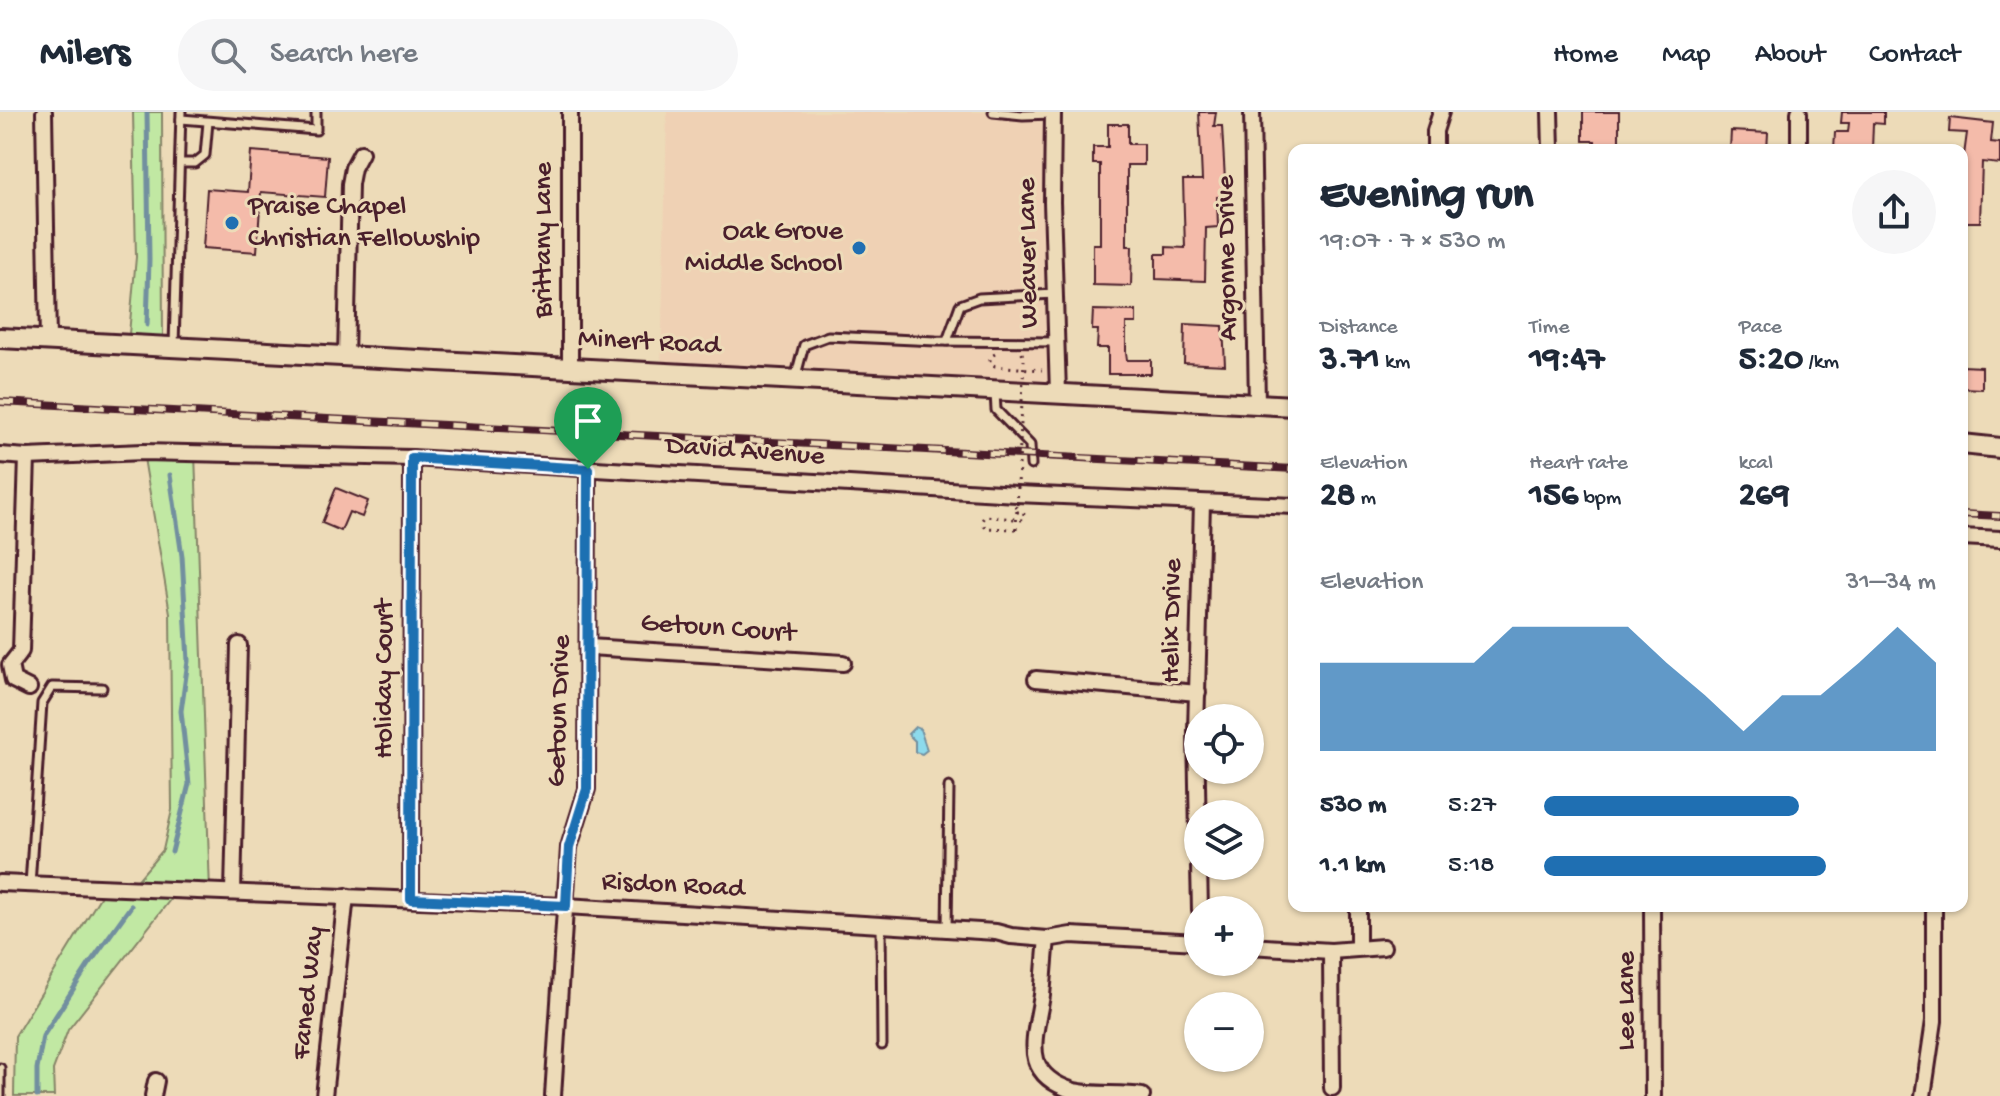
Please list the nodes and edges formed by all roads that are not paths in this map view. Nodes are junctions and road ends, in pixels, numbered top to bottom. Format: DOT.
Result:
graph roads {
  1 [pos="44,112"];
  2 [pos="316,112"];
  3 [pos="570,112"];
  4 [pos="993,112"];
  5 [pos="1252,112"];
  6 [pos="1441,112"];
  7 [pos="1550,112"];
  8 [pos="1799,112"];
  9 [pos="1053,113"];
  10 [pos="181,115"];
  11 [pos="208,122"];
  12 [pos="1435,144"];
  13 [pos="1551,144"];
  14 [pos="1799,144"];
  15 [pos="361,153"];
  16 [pos="180,163"];
  17 [pos="1055,294"];
  18 [pos="0,338"];
  19 [pos="48,341"];
  20 [pos="947,341"];
  21 [pos="1056,342"];
  22 [pos="173,348"];
  23 [pos="346,357"];
  24 [pos="570,367"];
  25 [pos="795,379"];
  26 [pos="995,390"];
  27 [pos="1058,393"];
  28 [pos="1257,404"];
  29 [pos="1288,406"];
  30 [pos="1968,445"];
  31 [pos="2000,448"];
  32 [pos="0,455"];
  33 [pos="27,457"];
  34 [pos="412,458"];
  35 [pos="1031,465"];
  36 [pos="588,469"];
  37 [pos="1202,503"];
  38 [pos="1288,506"];
  39 [pos="1968,537"];
  40 [pos="2000,539"];
  41 [pos="239,645"];
  42 [pos="589,647"];
  43 [pos="843,663"];
  44 [pos="1036,679"];
  45 [pos="29,688"];
  46 [pos="102,688"];
  47 [pos="1198,693"];
  48 [pos="949,787"];
  49 [pos="1198,800"];
  50 [pos="0,883"];
  51 [pos="30,885"];
  52 [pos="233,892"];
  53 [pos="346,896"];
  54 [pos="411,899"];
  55 [pos="566,906"];
  56 [pos="1358,912"];
  57 [pos="1652,912"];
  58 [pos="1934,912"];
  59 [pos="881,925"];
  60 [pos="947,929"];
  61 [pos="1047,939"];
  62 [pos="1184,941"];
  63 [pos="1264,947"];
  64 [pos="1383,947"];
  65 [pos="1358,948"];
  66 [pos="1331,951"];
  67 [pos="882,1045"];
  68 [pos="0,1068"];
  69 [pos="1332,1088"];
  70 [pos="0,1096"];
  71 [pos="324,1096"];
  72 [pos="553,1096"];
  73 [pos="1142,1096"];
  74 [pos="1653,1096"];
  75 [pos="1923,1096"];
  1 -- 19 [label="street"];
  2 -- 11 [label="lane"];
  3 -- 24 [label="street, Brittany Lane"];
  4 -- 9 [label="lane"];
  5 -- 28 [label="street, Argonne Drive"];
  6 -- 12 [label="street"];
  7 -- 13 [label="street"];
  8 -- 14 [label="street"];
  9 -- 17 [label="street, Weaver Lane"];
  10 -- 11 [label="lane"];
  10 -- 16 [label="lane"];
  11 -- 16 [label="lane"];
  15 -- 23 [label="street"];
  16 -- 22 [label="lane"];
  17 -- 20 [label="lane"];
  17 -- 21 [label="street, Weaver Lane"];
  18 -- 19 [label="street, Minert Road"];
  19 -- 22 [label="street, Minert Road"];
  20 -- 21 [label="lane"];
  20 -- 25 [label="lane"];
  21 -- 27 [label="street, Weaver Lane"];
  22 -- 23 [label="street, Minert Road"];
  23 -- 24 [label="street, Minert Road"];
  24 -- 25 [label="street, Minert Road"];
  25 -- 26 [label="street, Minert Road"];
  26 -- 27 [label="street, Minert Road"];
  26 -- 35 [label="lane"];
  27 -- 28 [label="street, Minert Road"];
  28 -- 29 [label="street, Minert Road"];
  30 -- 31 [label="street"];
  32 -- 33 [label="street, David Avenue"];
  33 -- 34 [label="street, David Avenue"];
  33 -- 45 [label="street"];
  34 -- 36 [label="street, David Avenue"];
  34 -- 54 [label="street, Holiday Court"];
  36 -- 37 [label="street, David Avenue"];
  36 -- 42 [label="street, Getoun Drive"];
  37 -- 38 [label="street, David Avenue"];
  37 -- 47 [label="street, Helix Drive"];
  39 -- 40 [label="street"];
  41 -- 52 [label="street"];
  42 -- 43 [label="street, Getoun Court"];
  42 -- 55 [label="street, Getoun Drive"];
  44 -- 47 [label="street"];
  46 -- 51 [label="lane"];
  47 -- 49 [label="street, Helix Drive"];
  48 -- 60 [label="lane"];
  50 -- 51 [label="street, Risdon Road"];
  51 -- 52 [label="street, Risdon Road"];
  52 -- 53 [label="street, Risdon Road"];
  53 -- 54 [label="street, Risdon Road"];
  53 -- 71 [label="street, Faned Way"];
  54 -- 55 [label="street, Risdon Road"];
  55 -- 59 [label="street, Risdon Road"];
  55 -- 72 [label="street, Getoun Drive"];
  56 -- 65 [label="street"];
  57 -- 74 [label="street, Lee Lane"];
  58 -- 75 [label="street"];
  59 -- 60 [label="street, Risdon Road"];
  59 -- 67 [label="lane"];
  60 -- 61 [label="street, Risdon Road"];
  61 -- 62 [label="street, Risdon Road"];
  61 -- 73 [label="street"];
  63 -- 66 [label="street"];
  64 -- 65 [label="street"];
  65 -- 66 [label="street"];
  66 -- 69 [label="street"];
  68 -- 70 [label="lane"];
}
